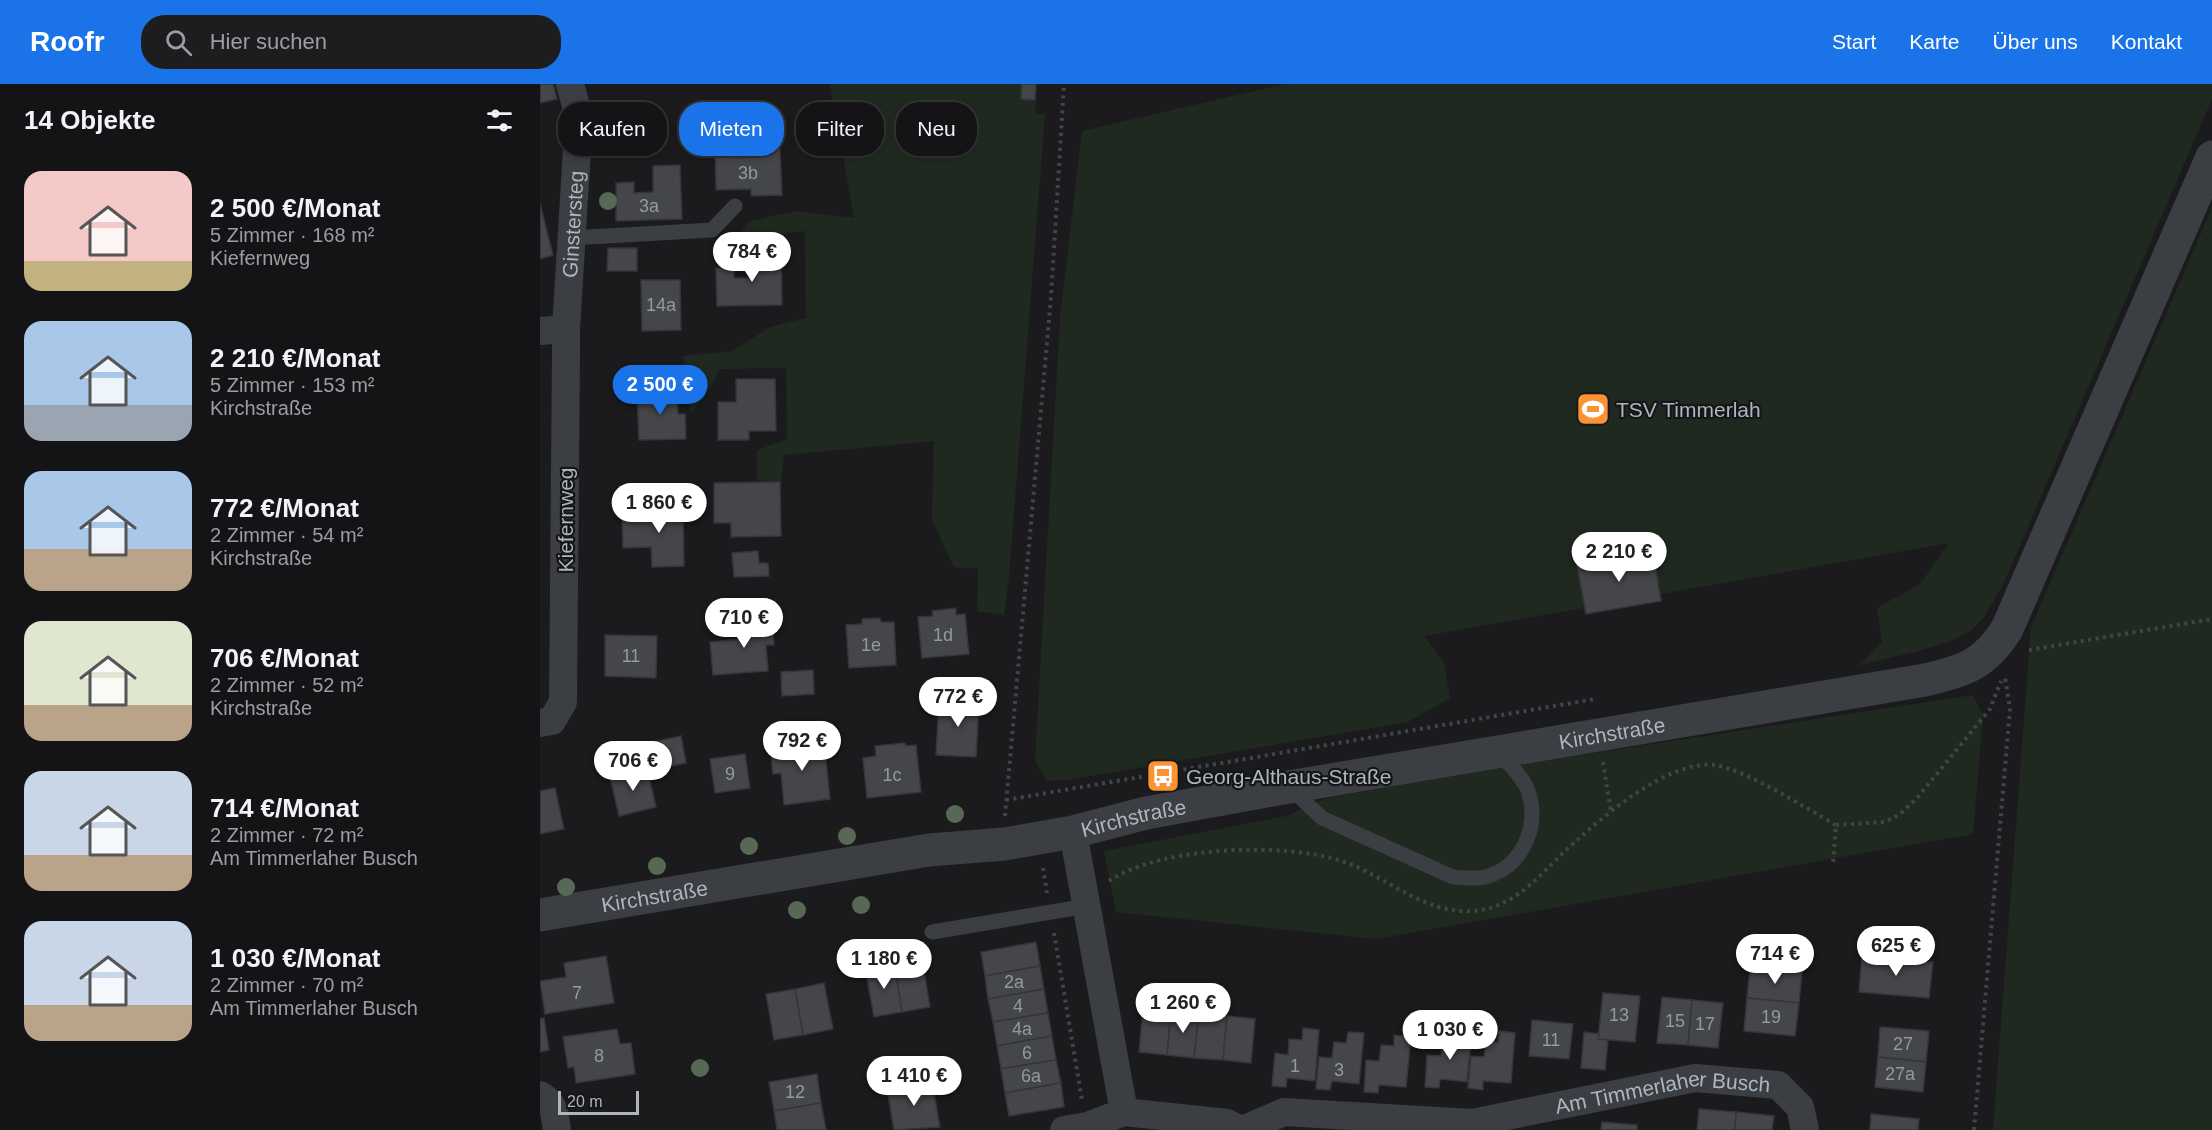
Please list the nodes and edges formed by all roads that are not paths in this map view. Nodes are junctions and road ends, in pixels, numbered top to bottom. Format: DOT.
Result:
graph roads {
  1 [pos="570,84"];
  2 [pos="2212,157"];
  3 [pos="735,206"];
  4 [pos="571,238"];
  5 [pos="553,330"];
  6 [pos="540,723"];
  7 [pos="1497,751"];
  8 [pos="1289,787"];
  9 [pos="1073,832"];
  10 [pos="1087,906"];
  11 [pos="540,915"];
  12 [pos="932,932"];
  13 [pos="540,1095"];
  14 [pos="1124,1112"];
  15 [pos="1526,1120"];
  16 [pos="1075,1128"];
  17 [pos="557,1130"];
  18 [pos="1242,1130"];
  19 [pos="1805,1130"];
  1 -- 4 [label="street, Ginstersteg"];
  2 -- 7 [label="street, Kirchstraße"];
  3 -- 4 [label="lane"];
  4 -- 5 [label="street, Ginstersteg"];
  5 -- 6 [label="street, Kiefernweg"];
  7 -- 8 [label="street, Kirchstraße"];
  7 -- 8 [label="lane"];
  8 -- 9 [label="street, Kirchstraße"];
  9 -- 10 [label="street"];
  9 -- 11 [label="street, Kirchstraße"];
  10 -- 12 [label="lane"];
  10 -- 14 [label="street"];
  13 -- 17 [label="street"];
  14 -- 16 [label="street"];
  14 -- 18 [label="street"];
  15 -- 18 [label="street, Am Timmerlaher Busch"];
  15 -- 19 [label="street, Am Timmerlaher Busch"];
}
